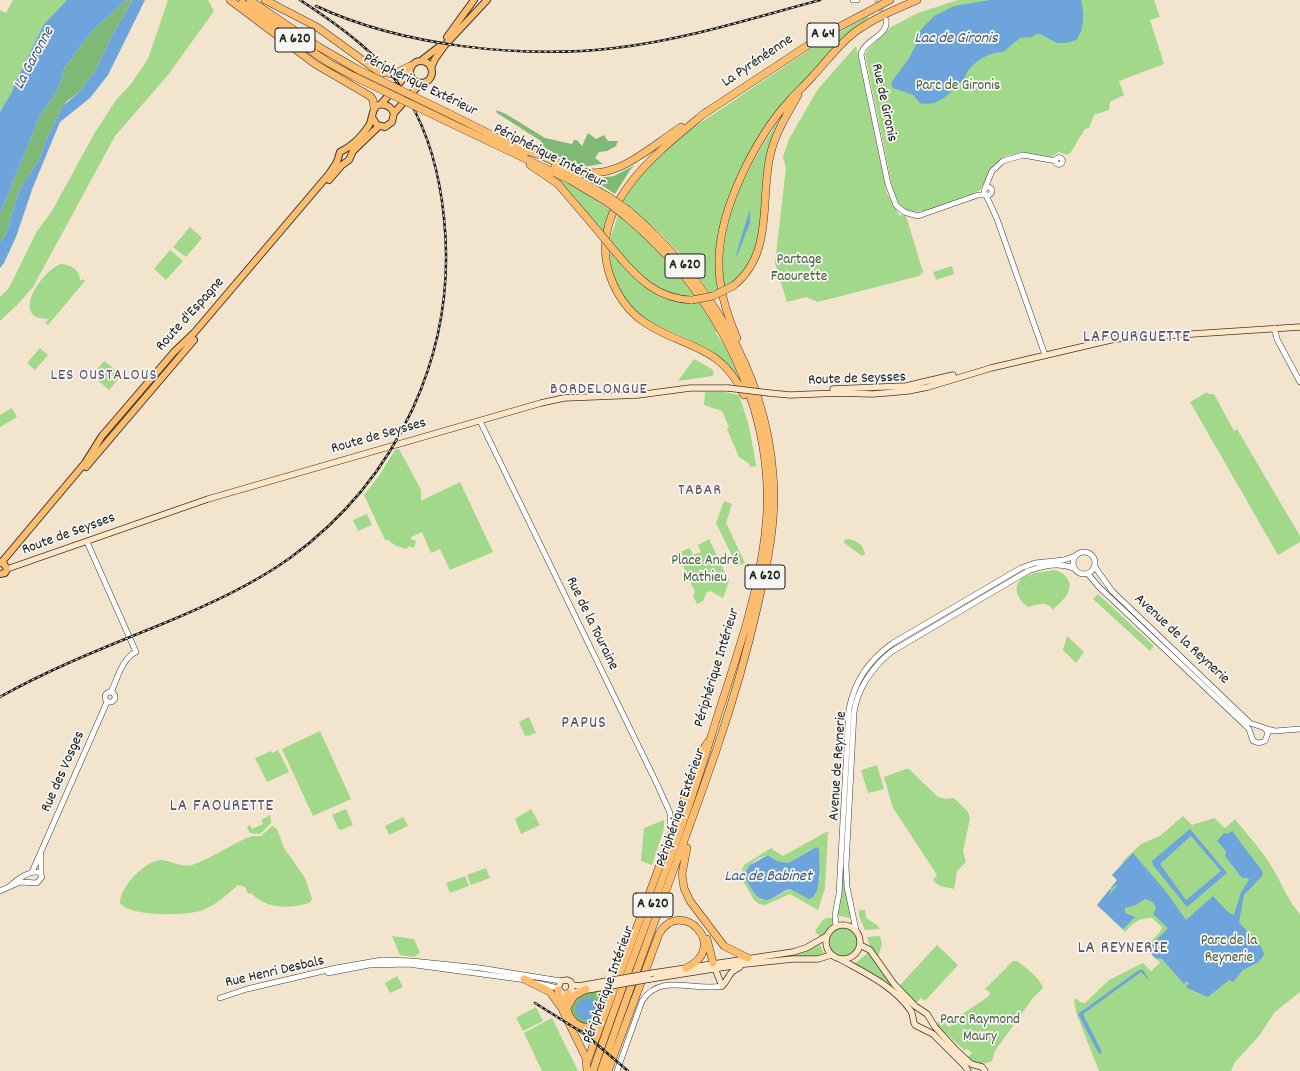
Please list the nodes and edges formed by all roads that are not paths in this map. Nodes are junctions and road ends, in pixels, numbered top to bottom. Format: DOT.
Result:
graph roads {
  1 [pos="230,0"];
  2 [pos="237,0"];
  3 [pos="250,0"];
  4 [pos="265,0"];
  5 [pos="474,0"];
  6 [pos="487,0"];
  7 [pos="852,0"];
  8 [pos="857,0"];
  9 [pos="890,0"];
  10 [pos="917,0"];
  11 [pos="886,20"];
  12 [pos="422,60"];
  13 [pos="431,68"];
  14 [pos="410,69"];
  15 [pos="356,73"];
  16 [pos="421,83"];
  17 [pos="802,88"];
  18 [pos="382,104"];
  19 [pos="374,108"];
  20 [pos="706,112"];
  21 [pos="394,113"];
  22 [pos="446,116"];
  23 [pos="372,117"];
  24 [pos="379,126"];
  25 [pos="506,148"];
  26 [pos="344,150"];
  27 [pos="522,150"];
  28 [pos="350,155"];
  29 [pos="338,158"];
  30 [pos="1054,161"];
  31 [pos="345,163"];
  32 [pos="987,192"];
  33 [pos="608,199"];
  34 [pos="626,213"];
  35 [pos="1300,327"];
  36 [pos="1274,328"];
  37 [pos="742,355"];
  38 [pos="1045,355"];
  39 [pos="1300,382"];
  40 [pos="480,421"];
  41 [pos="760,439"];
  42 [pos="87,542"];
  43 [pos="1075,556"];
  44 [pos="3,565"];
  45 [pos="1095,567"];
  46 [pos="1073,568"];
  47 [pos="0,574"];
  48 [pos="1088,574"];
  49 [pos="1257,726"];
  50 [pos="1267,729"];
  51 [pos="1300,729"];
  52 [pos="1300,732"];
  53 [pos="1250,733"];
  54 [pos="1268,738"];
  55 [pos="711,739"];
  56 [pos="694,818"];
  57 [pos="669,839"];
  58 [pos="42,851"];
  59 [pos="32,873"];
  60 [pos="41,874"];
  61 [pos="31,882"];
  62 [pos="10,886"];
  63 [pos="0,891"];
  64 [pos="836,926"];
  65 [pos="856,930"];
  66 [pos="702,934"];
  67 [pos="827,936"];
  68 [pos="860,945"];
  69 [pos="832,955"];
  70 [pos="840,959"];
  71 [pos="746,961"];
  72 [pos="714,966"];
  73 [pos="683,969"];
  74 [pos="524,979"];
  75 [pos="561,981"];
  76 [pos="606,984"];
  77 [pos="572,985"];
  78 [pos="722,986"];
  79 [pos="558,989"];
  80 [pos="586,989"];
  81 [pos="569,993"];
  82 [pos="921,1010"];
  83 [pos="565,1011"];
  84 [pos="914,1016"];
  85 [pos="602,1020"];
  86 [pos="587,1062"];
  87 [pos="587,1071"];
  88 [pos="593,1071"];
  89 [pos="601,1071"];
  90 [pos="608,1071"];
  91 [pos="617,1071"];
  92 [pos="968,1071"];
  93 [pos="985,1071"];
  1 -- 19 [label="highway"];
  2 -- 15 [label="highway, Périphérique Intérieur / A 620"];
  3 -- 15 [label="highway, Périphérique Extérieur / A 620"];
  4 -- 14 [label="highway"];
  5 -- 12 [label="main road"];
  6 -- 13 [label="main road"];
  7 -- 8 [label="street"];
  9 -- 20 [label="highway, La Pyrénéenne / A 64"];
  10 -- 17 [label="highway, A 64"];
  11 -- 32 [label="street, Rue de Gironis"];
  12 -- 13 [label="main road"];
  12 -- 14 [label="main road"];
  13 -- 16 [label="main road"];
  14 -- 16 [label="main road"];
  14 -- 18 [label="main road"];
  15 -- 22 [label="highway, Périphérique Intérieur / A 620, bridge"];
  16 -- 21 [label="main road"];
  17 -- 25 [label="highway, bridge"];
  17 -- 37 [label="highway"];
  18 -- 19 [label="main road"];
  18 -- 21 [label="main road"];
  19 -- 23 [label="main road"];
  20 -- 27 [label="highway"];
  20 -- 41 [label="highway"];
  21 -- 24 [label="main road"];
  22 -- 25 [label="highway, Périphérique Intérieur / A 620"];
  22 -- 27 [label="highway, Périphérique Extérieur / A 620"];
  23 -- 24 [label="main road"];
  23 -- 26 [label="main road"];
  24 -- 28 [label="main road"];
  25 -- 33 [label="highway, Périphérique Intérieur / A 620"];
  26 -- 28 [label="main road"];
  26 -- 29 [label="main road"];
  27 -- 33 [label="highway, Périphérique Extérieur / A 620"];
  28 -- 31 [label="main road"];
  29 -- 31 [label="main road"];
  29 -- 44 [label="main road, Route d'Espagne"];
  30 -- 32 [label="street"];
  31 -- 44 [label="main road, Route d'Espagne"];
  32 -- 38 [label="street"];
  33 -- 34 [label="highway, Périphérique Intérieur / A 620, bridge"];
  34 -- 37 [label="highway, Périphérique Extérieur / A 620"];
  34 -- 41 [label="highway, Périphérique Intérieur / A 620"];
  35 -- 36 [label="main road, Route de Seysses"];
  36 -- 38 [label="main road, Route de Seysses"];
  36 -- 39 [label="street"];
  37 -- 56 [label="highway, Périphérique Extérieur / A 620"];
  38 -- 40 [label="main road, Route de Seysses, bridge"];
  40 -- 42 [label="main road, Route de Seysses"];
  40 -- 57 [label="street, Rue de la Touraine"];
  41 -- 55 [label="highway, Périphérique Intérieur / A 620"];
  42 -- 44 [label="main road, Route de Seysses"];
  42 -- 58 [label="street, Rue des Vosges"];
  43 -- 45 [label="street"];
  43 -- 46 [label="street"];
  43 -- 64 [label="street, Avenue de Reynerie"];
  44 -- 47 [label="main road"];
  45 -- 48 [label="street"];
  45 -- 49 [label="street, Avenue de la Reynerie"];
  46 -- 48 [label="street"];
  46 -- 65 [label="street, Avenue de Reynerie"];
  48 -- 53 [label="street, Avenue de la Reynerie"];
  49 -- 50 [label="street"];
  49 -- 53 [label="street"];
  50 -- 51 [label="street"];
  50 -- 54 [label="street"];
  52 -- 54 [label="street"];
  53 -- 54 [label="street"];
  55 -- 57 [label="highway"];
  55 -- 88 [label="highway, Périphérique Intérieur / A 620"];
  56 -- 71 [label="highway"];
  56 -- 89 [label="highway, Périphérique Extérieur / A 620"];
  57 -- 85 [label="highway"];
  58 -- 59 [label="street, Rue des Vosges"];
  58 -- 60 [label="street, Rue des Vosges"];
  59 -- 60 [label="street"];
  59 -- 61 [label="street, Rue des Vosges"];
  59 -- 62 [label="street"];
  60 -- 61 [label="street"];
  61 -- 62 [label="street"];
  62 -- 63 [label="street"];
  64 -- 65 [label="main road"];
  64 -- 67 [label="main road"];
  65 -- 68 [label="main road"];
  66 -- 72 [label="highway"];
  66 -- 73 [label="highway"];
  66 -- 90 [label="highway"];
  67 -- 69 [label="main road"];
  67 -- 71 [label="main road"];
  68 -- 70 [label="main road"];
  68 -- 82 [label="main road"];
  69 -- 70 [label="main road"];
  69 -- 71 [label="main road"];
  70 -- 84 [label="main road"];
  71 -- 72 [label="main road"];
  71 -- 78 [label="main road"];
  72 -- 73 [label="main road"];
  72 -- 76 [label="main road, bridge"];
  72 -- 78 [label="main road"];
  73 -- 76 [label="main road, bridge"];
  74 -- 75 [label="street, Rue Henri Desbals"];
  74 -- 79 [label="street, Rue Henri Desbals"];
  74 -- 83 [label="highway"];
  75 -- 77 [label="main road"];
  75 -- 79 [label="main road"];
  76 -- 77 [label="main road"];
  76 -- 80 [label="main road"];
  77 -- 81 [label="main road"];
  78 -- 91 [label="street"];
  79 -- 81 [label="main road"];
  79 -- 83 [label="highway"];
  80 -- 81 [label="main road"];
  80 -- 83 [label="highway"];
  81 -- 83 [label="highway"];
  82 -- 84 [label="main road"];
  82 -- 93 [label="main road"];
  83 -- 85 [label="highway"];
  83 -- 86 [label="highway"];
  84 -- 92 [label="main road"];
  85 -- 86 [label="highway"];
  86 -- 87 [label="highway"];
}
